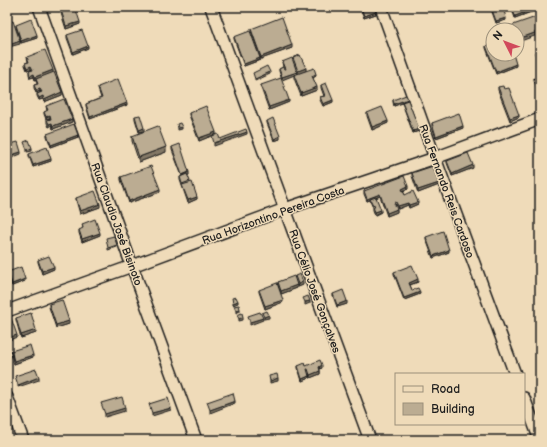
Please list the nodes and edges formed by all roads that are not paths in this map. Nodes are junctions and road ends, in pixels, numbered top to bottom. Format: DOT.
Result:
graph roads {
  1 [pos="40,7"];
  2 [pos="211,7"];
  3 [pos="381,7"];
  4 [pos="540,119"];
  5 [pos="435,158"];
  6 [pos="285,209"];
  7 [pos="132,266"];
  8 [pos="7,311"];
  9 [pos="515,373"];
  10 [pos="7,396"];
  11 [pos="525,401"];
  12 [pos="23,440"];
  13 [pos="196,440"];
  14 [pos="370,440"];
  15 [pos="540,440"];
  1 -- 7 [label="street, Rua Claudio José Bisinoto"];
  2 -- 6 [label="street, Rua Célio José Gonçalves"];
  3 -- 5 [label="street, Rua Fernando Reis Cardoso"];
  4 -- 5 [label="street, Rua Horizontino Pereira Costa"];
  5 -- 6 [label="street, Rua Horizontino Pereira Costa"];
  5 -- 9 [label="street, Rua Fernando Reis Cardoso"];
  6 -- 7 [label="street, Rua Horizontino Pereira Costa"];
  6 -- 14 [label="street, Rua Célio José Gonçalves"];
  7 -- 8 [label="street, Rua Horizontino Pereira Costa"];
  7 -- 13 [label="street, Rua Claudio José Bisinoto"];
  10 -- 12 [label="street"];
  11 -- 15 [label="street"];
}
